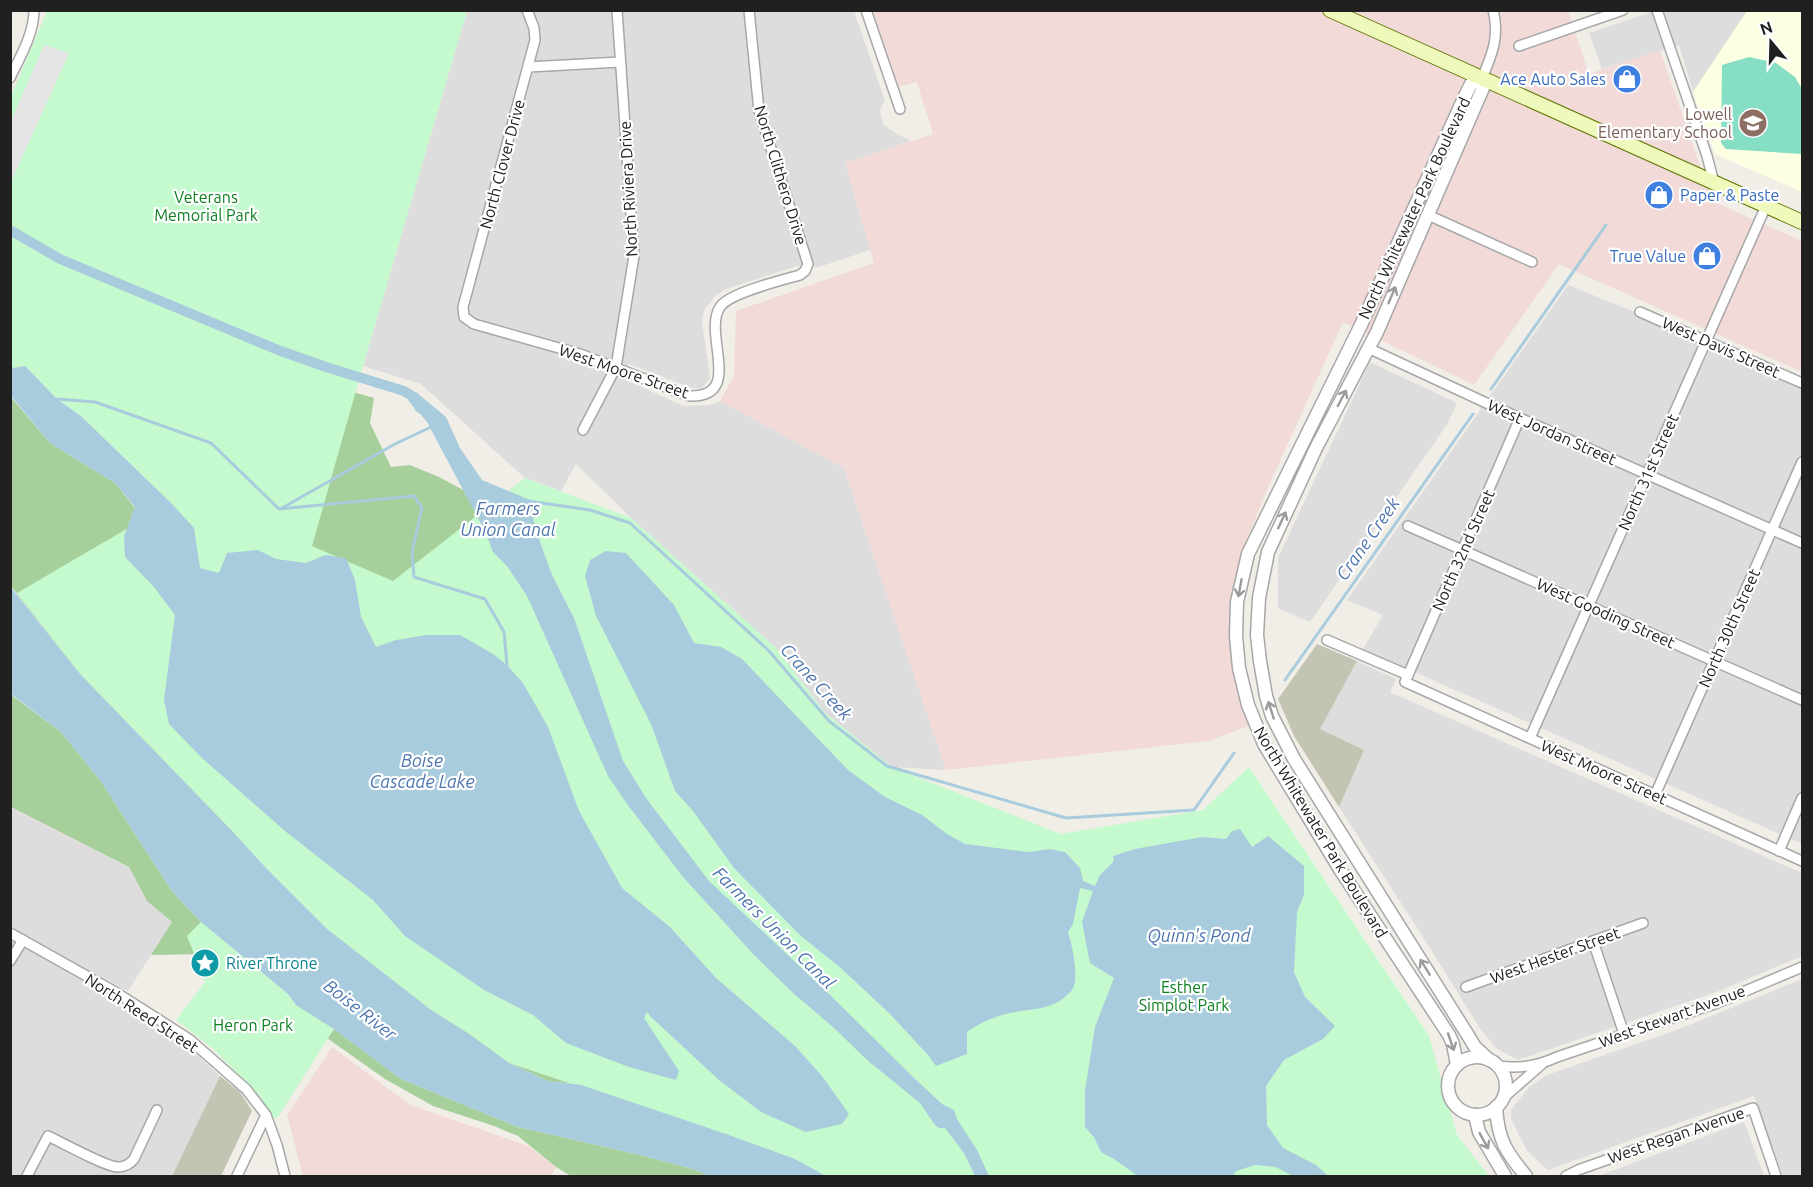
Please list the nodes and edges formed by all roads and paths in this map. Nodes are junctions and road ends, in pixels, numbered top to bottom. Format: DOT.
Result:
graph roads {
  1 [pos="34,10"];
  2 [pos="527,10"];
  3 [pos="617,10"];
  4 [pos="749,10"];
  5 [pos="866,10"];
  6 [pos="1493,10"];
  7 [pos="1623,10"];
  8 [pos="1657,10"];
  9 [pos="1334,11"];
  10 [pos="1519,46"];
  11 [pos="620,62"];
  12 [pos="528,67"];
  13 [pos="10,78"];
  14 [pos="1482,78"];
  15 [pos="900,109"];
  16 [pos="1714,183"];
  17 [pos="1766,206"];
  18 [pos="1428,215"];
  19 [pos="1803,222"];
  20 [pos="1532,262"];
  21 [pos="807,268"];
  22 [pos="1640,312"];
  23 [pos="464,317"];
  24 [pos="1706,341"];
  25 [pos="1368,348"];
  26 [pos="616,367"];
  27 [pos="1803,383"];
  28 [pos="1520,418"];
  29 [pos="583,430"];
  30 [pos="1803,462"];
  31 [pos="1647,474"];
  32 [pos="1408,526"];
  33 [pos="1772,529"];
  34 [pos="1803,543"];
  35 [pos="1464,550"];
  36 [pos="1589,605"];
  37 [pos="1327,640"];
  38 [pos="1714,661"];
  39 [pos="1407,678"];
  40 [pos="1803,700"];
  41 [pos="1530,738"];
  42 [pos="1655,795"];
  43 [pos="1803,798"];
  44 [pos="1779,851"];
  45 [pos="1803,861"];
  46 [pos="1643,924"];
  47 [pos="10,933"];
  48 [pos="23,940"];
  49 [pos="1593,941"];
  50 [pos="10,961"];
  51 [pos="1803,967"];
  52 [pos="1466,987"];
  53 [pos="1624,1034"];
  54 [pos="1493,1063"];
  55 [pos="1542,1064"];
  56 [pos="1457,1065"];
  57 [pos="1500,1103"];
  58 [pos="157,1110"];
  59 [pos="266,1115"];
  60 [pos="1475,1115"];
  61 [pos="27,1176"];
  62 [pos="237,1176"];
  63 [pos="285,1176"];
  64 [pos="1505,1176"];
  65 [pos="1526,1176"];
  66 [pos="1566,1176"];
  67 [pos="1776,1176"];
  1 -- 13 [label="street"];
  2 -- 12 [label="street, North Clover Drive"];
  3 -- 11 [label="street, North Riviera Drive"];
  4 -- 21 [label="street, North Clithero Drive"];
  5 -- 15 [label="street"];
  6 -- 14 [label="street"];
  7 -- 10 [label="street"];
  8 -- 16 [label="street"];
  9 -- 14 [label="main road"];
  11 -- 12 [label="street"];
  11 -- 26 [label="street, North Riviera Drive"];
  12 -- 23 [label="street, North Clover Drive"];
  14 -- 16 [label="main road"];
  14 -- 18 [label="street, North Whitewater Park Boulevard"];
  14 -- 56 [label="street, North Whitewater Park Boulevard, one-way"];
  16 -- 17 [label="main road"];
  17 -- 19 [label="main road"];
  17 -- 24 [label="street, North 31st Street"];
  18 -- 20 [label="street"];
  25 -- 18 [label="street, North Whitewater Park Boulevard, one-way"];
  21 -- 26 [label="street, West Moore Street"];
  22 -- 24 [label="street, West Davis Street"];
  23 -- 26 [label="street, West Moore Street"];
  24 -- 27 [label="street, West Davis Street"];
  24 -- 31 [label="street, North 31st Street"];
  25 -- 28 [label="street, West Jordan Street"];
  54 -- 25 [label="street, North Whitewater Park Boulevard, one-way"];
  26 -- 29 [label="street, North Riviera Drive"];
  28 -- 31 [label="street, West Jordan Street"];
  28 -- 35 [label="street, North 32nd Street"];
  30 -- 33 [label="street, North 30th Street"];
  31 -- 33 [label="street, West Jordan Street"];
  31 -- 36 [label="street, North 31st Street"];
  32 -- 35 [label="street, West Gooding Street"];
  33 -- 34 [label="street, West Jordan Street"];
  33 -- 38 [label="street, North 30th Street"];
  35 -- 36 [label="street, West Gooding Street"];
  35 -- 39 [label="street, North 32nd Street"];
  36 -- 38 [label="street, West Gooding Street"];
  36 -- 41 [label="street, North 31st Street"];
  37 -- 39 [label="street, West Moore Street"];
  38 -- 40 [label="street, West Gooding Street"];
  38 -- 42 [label="street, North 30th Street"];
  39 -- 41 [label="street, West Moore Street"];
  41 -- 42 [label="street, West Moore Street"];
  42 -- 44 [label="street, West Moore Street"];
  43 -- 44 [label="street"];
  44 -- 45 [label="street, West Moore Street"];
  46 -- 49 [label="street, West Hester Street"];
  47 -- 48 [label="street, North Reed Street"];
  48 -- 50 [label="street"];
  48 -- 59 [label="street, North Reed Street"];
  49 -- 52 [label="street, West Hester Street"];
  49 -- 53 [label="street"];
  51 -- 53 [label="street, West Stewart Avenue"];
  53 -- 55 [label="street, West Stewart Avenue"];
  54 -- 55 [label="street, West Stewart Avenue"];
  54 -- 56 [label="street"];
  54 -- 57 [label="street"];
  55 -- 57 [label="street, West Stewart Avenue"];
  56 -- 60 [label="street"];
  57 -- 60 [label="street"];
  57 -- 65 [label="street"];
  58 -- 61 [label="street"];
  59 -- 62 [label="street"];
  59 -- 63 [label="street, North Reed Street"];
  60 -- 64 [label="street, one-way"];
  66 -- 67 [label="street, West Regan Avenue"];
}
